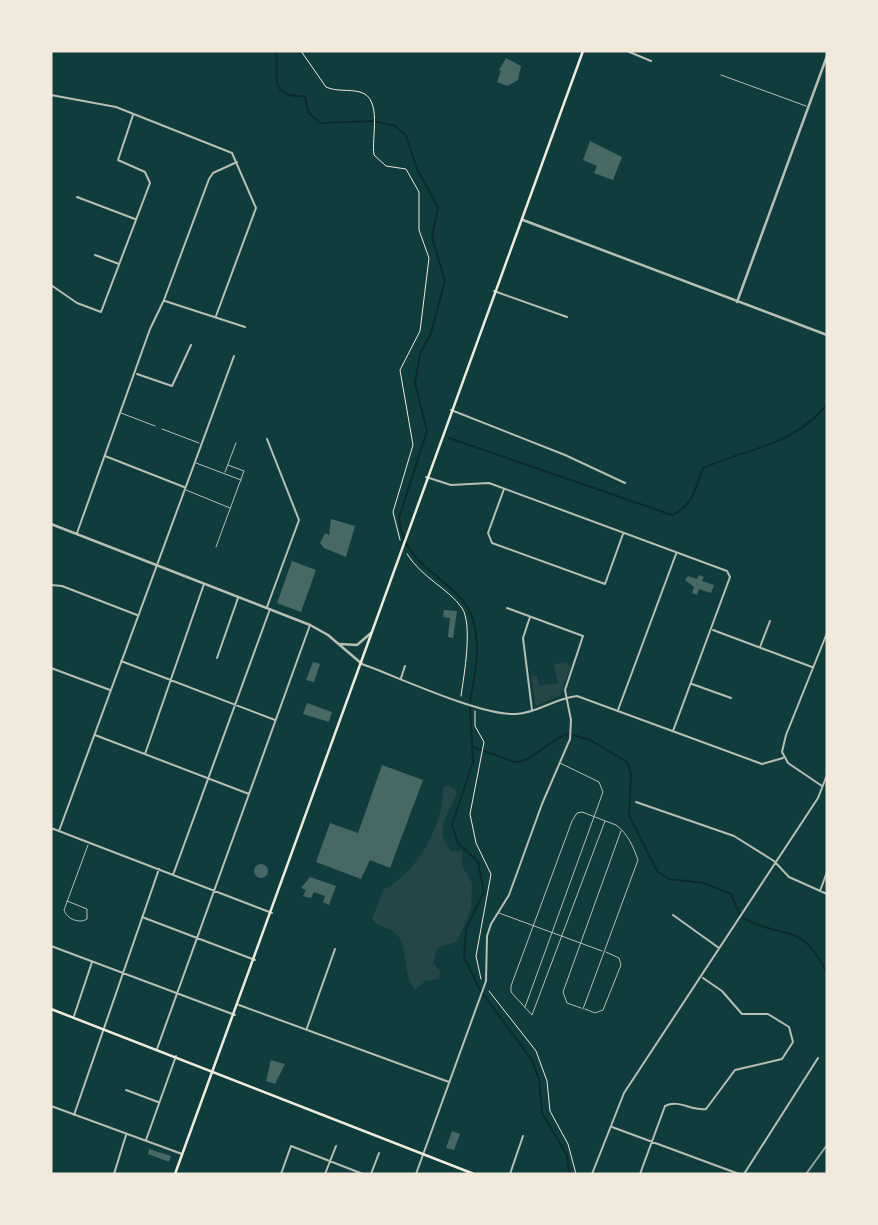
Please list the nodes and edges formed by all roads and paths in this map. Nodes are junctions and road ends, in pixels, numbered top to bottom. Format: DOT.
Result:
graph roads {
  1 [pos="301,51"];
  2 [pos="583,51"];
  3 [pos="627,51"];
  4 [pos="827,56"];
  5 [pos="651,61"];
  6 [pos="721,75"];
  7 [pos="51,95"];
  8 [pos="808,107"];
  9 [pos="133,114"];
  10 [pos="236,162"];
  11 [pos="77,197"];
  12 [pos="136,219"];
  13 [pos="521,219"];
  14 [pos="95,256"];
  15 [pos="120,264"];
  16 [pos="51,285"];
  17 [pos="494,291"];
  18 [pos="164,300"];
  19 [pos="737,302"];
  20 [pos="216,316"];
  21 [pos="567,317"];
  22 [pos="246,327"];
  23 [pos="827,335"];
  24 [pos="191,345"];
  25 [pos="234,356"];
  26 [pos="136,374"];
  27 [pos="451,410"];
  28 [pos="121,413"];
  29 [pos="155,426"];
  30 [pos="162,429"];
  31 [pos="267,439"];
  32 [pos="236,443"];
  33 [pos="201,444"];
  34 [pos="105,456"];
  35 [pos="194,463"];
  36 [pos="228,465"];
  37 [pos="224,474"];
  38 [pos="426,477"];
  39 [pos="241,480"];
  40 [pos="625,483"];
  41 [pos="185,488"];
  42 [pos="505,488"];
  43 [pos="230,508"];
  44 [pos="51,524"];
  45 [pos="624,532"];
  46 [pos="76,534"];
  47 [pos="402,544"];
  48 [pos="216,547"];
  49 [pos="677,553"];
  50 [pos="407,554"];
  51 [pos="157,565"];
  52 [pos="204,584"];
  53 [pos="51,585"];
  54 [pos="238,597"];
  55 [pos="508,608"];
  56 [pos="268,609"];
  57 [pos="138,615"];
  58 [pos="530,617"];
  59 [pos="770,621"];
  60 [pos="310,625"];
  61 [pos="711,629"];
  62 [pos="373,630"];
  63 [pos="827,633"];
  64 [pos="339,644"];
  65 [pos="760,648"];
  66 [pos="217,658"];
  67 [pos="121,661"];
  68 [pos="362,664"];
  69 [pos="405,666"];
  70 [pos="813,667"];
  71 [pos="51,668"];
  72 [pos="401,679"];
  73 [pos="173,680"];
  74 [pos="691,683"];
  75 [pos="111,691"];
  76 [pos="567,697"];
  77 [pos="461,698"];
  78 [pos="731,698"];
  79 [pos="235,705"];
  80 [pos="473,710"];
  81 [pos="533,711"];
  82 [pos="618,711"];
  83 [pos="276,721"];
  84 [pos="673,731"];
  85 [pos="95,734"];
  86 [pos="145,754"];
  87 [pos="783,758"];
  88 [pos="560,763"];
  89 [pos="827,775"];
  90 [pos="208,778"];
  91 [pos="827,784"];
  92 [pos="823,786"];
  93 [pos="250,794"];
  94 [pos="636,802"];
  95 [pos="595,817"];
  96 [pos="606,821"];
  97 [pos="51,828"];
  98 [pos="621,829"];
  99 [pos="59,831"];
  100 [pos="88,843"];
  101 [pos="776,863"];
  102 [pos="159,869"];
  103 [pos="827,872"];
  104 [pos="173,874"];
  105 [pos="214,890"];
  106 [pos="820,891"];
  107 [pos="827,894"];
  108 [pos="67,901"];
  109 [pos="272,913"];
  110 [pos="499,913"];
  111 [pos="673,915"];
  112 [pos="142,917"];
  113 [pos="533,926"];
  114 [pos="552,933"];
  115 [pos="563,936"];
  116 [pos="197,938"];
  117 [pos="581,943"];
  118 [pos="51,946"];
  119 [pos="720,948"];
  120 [pos="335,949"];
  121 [pos="604,951"];
  122 [pos="255,960"];
  123 [pos="92,962"];
  124 [pos="121,972"];
  125 [pos="701,976"];
  126 [pos="485,982"];
  127 [pos="488,990"];
  128 [pos="177,993"];
  129 [pos="239,1004"];
  130 [pos="51,1009"];
  131 [pos="524,1009"];
  132 [pos="583,1009"];
  133 [pos="235,1015"];
  134 [pos="74,1017"];
  135 [pos="104,1029"];
  136 [pos="306,1029"];
  137 [pos="157,1049"];
  138 [pos="176,1056"];
  139 [pos="818,1058"];
  140 [pos="215,1071"];
  141 [pos="450,1083"];
  142 [pos="126,1090"];
  143 [pos="159,1103"];
  144 [pos="51,1106"];
  145 [pos="74,1115"];
  146 [pos="611,1126"];
  147 [pos="126,1134"];
  148 [pos="523,1136"];
  149 [pos="146,1141"];
  150 [pos="652,1141"];
  151 [pos="336,1146"];
  152 [pos="379,1153"];
  153 [pos="183,1154"];
  154 [pos="422,1156"];
  155 [pos="330,1161"];
  156 [pos="115,1174"];
  157 [pos="175,1174"];
  158 [pos="281,1174"];
  159 [pos="325,1174"];
  160 [pos="363,1174"];
  161 [pos="371,1174"];
  162 [pos="416,1174"];
  163 [pos="474,1174"];
  164 [pos="510,1174"];
  165 [pos="576,1174"];
  166 [pos="592,1174"];
  167 [pos="639,1174"];
  168 [pos="739,1174"];
  169 [pos="744,1174"];
  1 -- 47 [label="path"];
  2 -- 13 [label="main road"];
  3 -- 5 [label="street"];
  4 -- 8 [label="street"];
  6 -- 8 [label="lane"];
  7 -- 9 [label="street"];
  8 -- 19 [label="street"];
  9 -- 10 [label="street"];
  9 -- 12 [label="street"];
  10 -- 18 [label="street"];
  10 -- 20 [label="street"];
  11 -- 12 [label="street"];
  12 -- 15 [label="street"];
  13 -- 17 [label="main road"];
  13 -- 19 [label="street"];
  14 -- 15 [label="street"];
  15 -- 16 [label="street"];
  17 -- 21 [label="street"];
  17 -- 27 [label="main road"];
  18 -- 20 [label="street"];
  18 -- 26 [label="street"];
  19 -- 23 [label="street"];
  20 -- 22 [label="street"];
  24 -- 26 [label="street"];
  25 -- 33 [label="street"];
  26 -- 28 [label="street"];
  27 -- 38 [label="main road"];
  27 -- 40 [label="street"];
  28 -- 29 [label="lane"];
  28 -- 34 [label="street"];
  30 -- 33 [label="lane"];
  31 -- 56 [label="street"];
  32 -- 36 [label="lane"];
  33 -- 35 [label="street"];
  34 -- 41 [label="street"];
  34 -- 46 [label="street"];
  35 -- 37 [label="lane"];
  35 -- 41 [label="street"];
  36 -- 37 [label="lane"];
  36 -- 39 [label="lane"];
  37 -- 39 [label="lane"];
  38 -- 42 [label="street"];
  38 -- 62 [label="main road"];
  39 -- 43 [label="lane"];
  41 -- 43 [label="lane"];
  41 -- 51 [label="street"];
  42 -- 45 [label="street"];
  42 -- 45 [label="street"];
  43 -- 48 [label="lane"];
  44 -- 46 [label="street"];
  45 -- 49 [label="street"];
  46 -- 51 [label="street"];
  49 -- 61 [label="street"];
  49 -- 82 [label="street"];
  50 -- 77 [label="path"];
  51 -- 52 [label="street"];
  51 -- 57 [label="street"];
  52 -- 54 [label="street"];
  52 -- 73 [label="street"];
  53 -- 57 [label="street"];
  54 -- 56 [label="street"];
  54 -- 66 [label="street"];
  55 -- 58 [label="street"];
  56 -- 60 [label="street"];
  56 -- 79 [label="street"];
  57 -- 67 [label="street"];
  58 -- 76 [label="street"];
  58 -- 81 [label="street"];
  59 -- 65 [label="street"];
  60 -- 64 [label="street"];
  60 -- 83 [label="street"];
  61 -- 65 [label="street"];
  61 -- 74 [label="street"];
  62 -- 64 [label="street"];
  62 -- 68 [label="main road"];
  63 -- 70 [label="street"];
  64 -- 68 [label="street"];
  65 -- 70 [label="street"];
  67 -- 73 [label="street"];
  67 -- 75 [label="street"];
  68 -- 72 [label="street"];
  68 -- 109 [label="main road"];
  69 -- 72 [label="street"];
  70 -- 87 [label="street"];
  71 -- 75 [label="street"];
  72 -- 81 [label="street"];
  73 -- 79 [label="street"];
  73 -- 86 [label="street"];
  74 -- 78 [label="street"];
  74 -- 84 [label="street"];
  75 -- 85 [label="street"];
  76 -- 81 [label="street"];
  76 -- 82 [label="street"];
  76 -- 88 [label="street"];
  79 -- 83 [label="street"];
  79 -- 90 [label="street"];
  80 -- 126 [label="path"];
  82 -- 84 [label="street"];
  83 -- 93 [label="street"];
  84 -- 87 [label="street"];
  85 -- 86 [label="street"];
  85 -- 99 [label="street"];
  86 -- 90 [label="street"];
  87 -- 92 [label="street"];
  88 -- 95 [label="lane"];
  88 -- 110 [label="street"];
  89 -- 92 [label="street"];
  90 -- 93 [label="street"];
  90 -- 104 [label="street"];
  91 -- 92 [label="street"];
  92 -- 101 [label="street"];
  93 -- 105 [label="street"];
  94 -- 101 [label="street"];
  95 -- 96 [label="lane"];
  95 -- 113 [label="lane"];
  95 -- 114 [label="lane"];
  96 -- 98 [label="lane"];
  96 -- 115 [label="lane"];
  97 -- 99 [label="street"];
  98 -- 117 [label="lane"];
  98 -- 121 [label="lane"];
  99 -- 100 [label="street"];
  100 -- 102 [label="street"];
  100 -- 108 [label="lane"];
  101 -- 106 [label="street"];
  101 -- 119 [label="street"];
  102 -- 104 [label="street"];
  102 -- 112 [label="street"];
  103 -- 106 [label="street"];
  104 -- 105 [label="street"];
  105 -- 109 [label="street"];
  105 -- 116 [label="street"];
  106 -- 107 [label="street"];
  108 -- 108 [label="lane"];
  109 -- 122 [label="main road"];
  110 -- 113 [label="lane"];
  110 -- 126 [label="street"];
  111 -- 119 [label="street"];
  112 -- 116 [label="street"];
  112 -- 124 [label="street"];
  113 -- 114 [label="lane"];
  113 -- 131 [label="lane"];
  114 -- 115 [label="lane"];
  114 -- 131 [label="lane"];
  115 -- 117 [label="lane"];
  115 -- 131 [label="lane"];
  116 -- 122 [label="street"];
  116 -- 128 [label="street"];
  117 -- 121 [label="lane"];
  117 -- 132 [label="lane"];
  118 -- 123 [label="street"];
  119 -- 125 [label="street"];
  120 -- 136 [label="street"];
  121 -- 132 [label="lane"];
  121 -- 132 [label="lane"];
  122 -- 129 [label="main road"];
  123 -- 124 [label="street"];
  123 -- 134 [label="street"];
  124 -- 128 [label="street"];
  124 -- 135 [label="street"];
  125 -- 146 [label="street"];
  125 -- 150 [label="street"];
  126 -- 141 [label="street"];
  127 -- 165 [label="path"];
  128 -- 133 [label="street"];
  128 -- 137 [label="street"];
  129 -- 133 [label="main road"];
  129 -- 136 [label="street"];
  130 -- 134 [label="main road"];
  133 -- 140 [label="main road"];
  134 -- 135 [label="main road"];
  135 -- 137 [label="main road"];
  135 -- 145 [label="street"];
  136 -- 141 [label="street"];
  137 -- 138 [label="main road"];
  138 -- 140 [label="main road"];
  138 -- 143 [label="street"];
  139 -- 169 [label="street"];
  140 -- 153 [label="main road"];
  140 -- 154 [label="main road"];
  141 -- 154 [label="street"];
  142 -- 143 [label="street"];
  143 -- 149 [label="street"];
  144 -- 145 [label="street"];
  145 -- 147 [label="street"];
  146 -- 150 [label="street"];
  146 -- 166 [label="street"];
  147 -- 149 [label="street"];
  147 -- 156 [label="street"];
  148 -- 164 [label="street"];
  149 -- 153 [label="street"];
  150 -- 167 [label="street"];
  150 -- 168 [label="street"];
  151 -- 155 [label="street"];
  152 -- 161 [label="street"];
  153 -- 157 [label="main road"];
  154 -- 162 [label="street"];
  154 -- 163 [label="main road"];
  155 -- 158 [label="street"];
  155 -- 159 [label="street"];
  155 -- 160 [label="street"];
}
